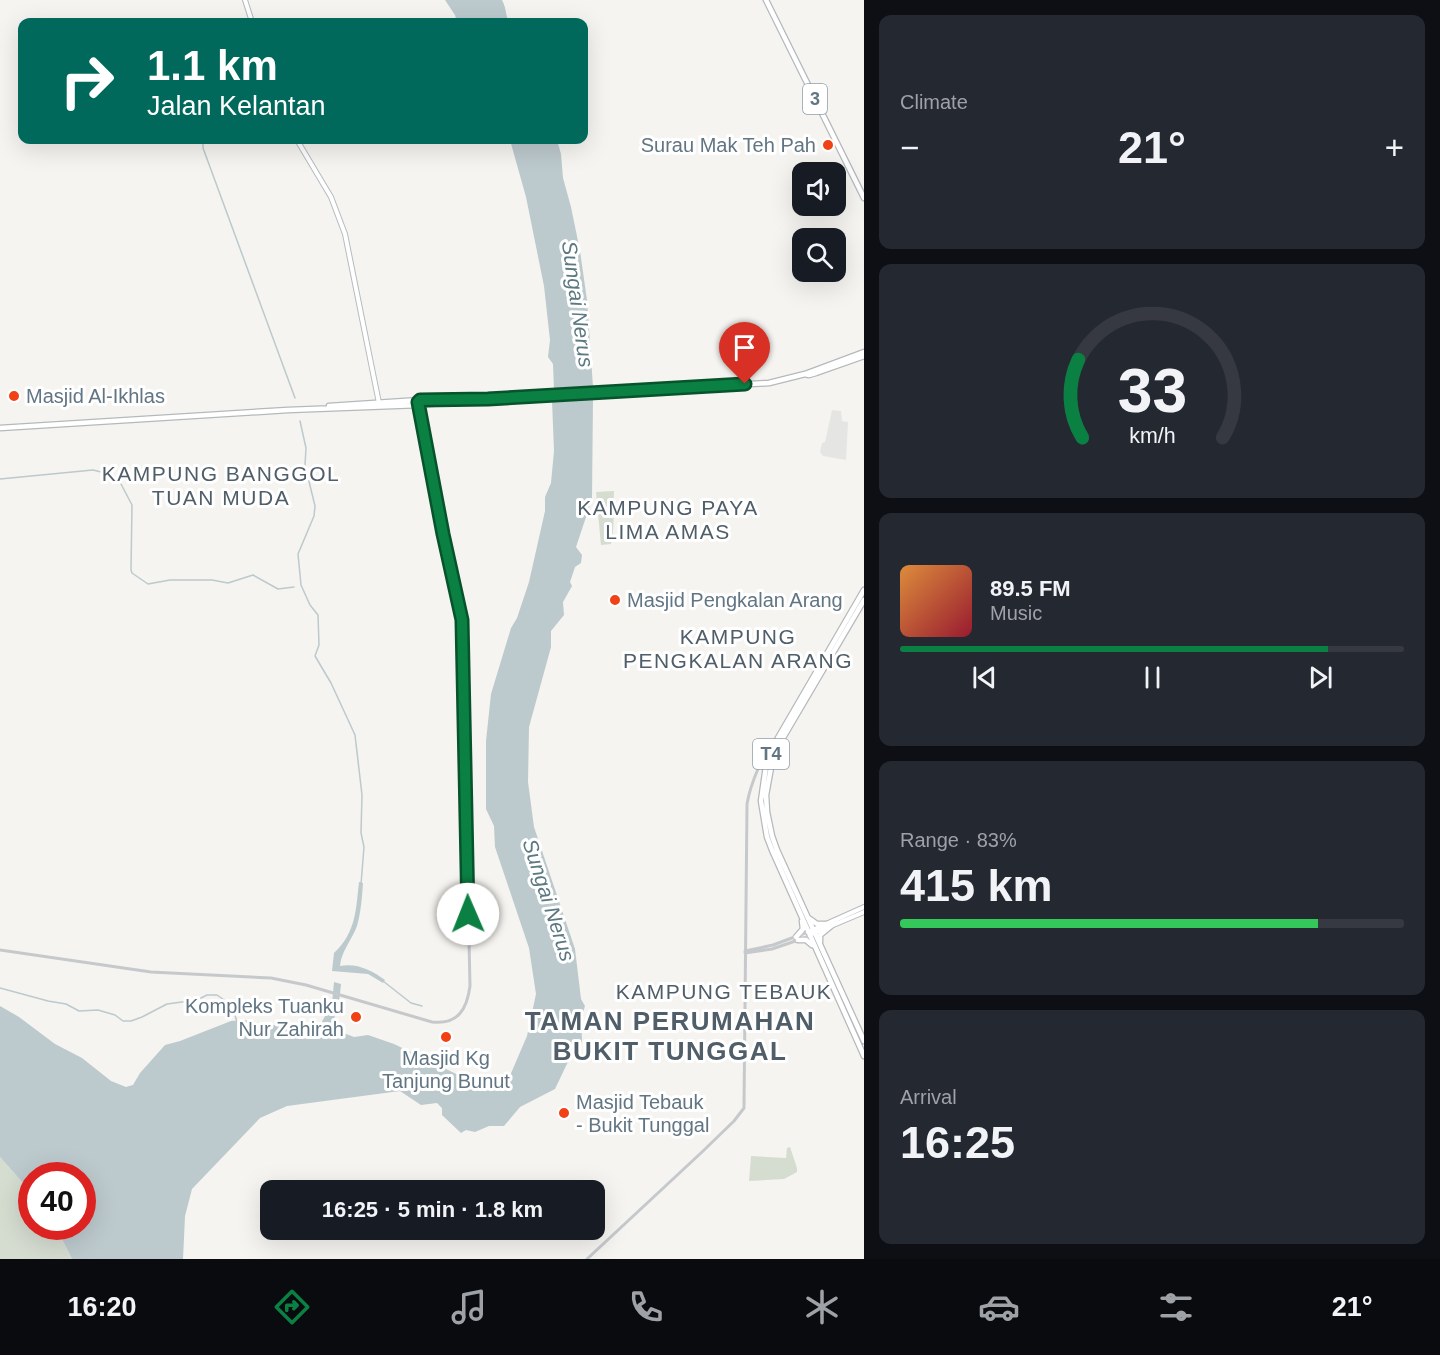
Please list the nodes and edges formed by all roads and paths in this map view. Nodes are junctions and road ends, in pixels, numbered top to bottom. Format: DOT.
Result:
graph roads {
  1 [pos="245,0"];
  2 [pos="766,0"];
  3 [pos="251,18"];
  4 [pos="299,144"];
  5 [pos="864,198"];
  6 [pos="864,354"];
  7 [pos="420,403"];
  8 [pos="379,404"];
  9 [pos="0,428"];
  10 [pos="864,590"];
  11 [pos="864,600"];
  12 [pos="778,738"];
  13 [pos="864,908"];
  14 [pos="864,912"];
  15 [pos="803,913"];
  16 [pos="829,925"];
  17 [pos="811,933"];
  18 [pos="797,938"];
  19 [pos="746,943"];
  20 [pos="0,950"];
  21 [pos="754,951"];
  22 [pos="745,952"];
  23 [pos="821,954"];
  24 [pos="745,960"];
  25 [pos="864,1041"];
  26 [pos="864,1056"];
  27 [pos="587,1259"];
  1 -- 3 [label="main road"];
  2 -- 5 [label="highway, 3"];
  4 -- 8 [label="main road"];
  6 -- 7 [label="highway"];
  7 -- 8 [label="highway"];
  7 -- 20 [label="street"];
  8 -- 9 [label="highway"];
  10 -- 12 [label="highway, T4"];
  11 -- 15 [label="highway, T4"];
  12 -- 15 [label="highway, T4"];
  12 -- 19 [label="street"];
  13 -- 16 [label="main road"];
  14 -- 16 [label="main road"];
  15 -- 16 [label="highway"];
  15 -- 17 [label="highway, T4"];
  15 -- 18 [label="highway"];
  16 -- 17 [label="main road"];
  16 -- 23 [label="highway"];
  17 -- 18 [label="street"];
  17 -- 23 [label="highway, T4"];
  18 -- 21 [label="street"];
  18 -- 23 [label="highway"];
  19 -- 21 [label="street"];
  19 -- 22 [label="street"];
  21 -- 22 [label="street"];
  21 -- 24 [label="street"];
  22 -- 24 [label="street"];
  23 -- 25 [label="highway, T4"];
  23 -- 26 [label="highway, T4"];
  24 -- 27 [label="street"];
}
